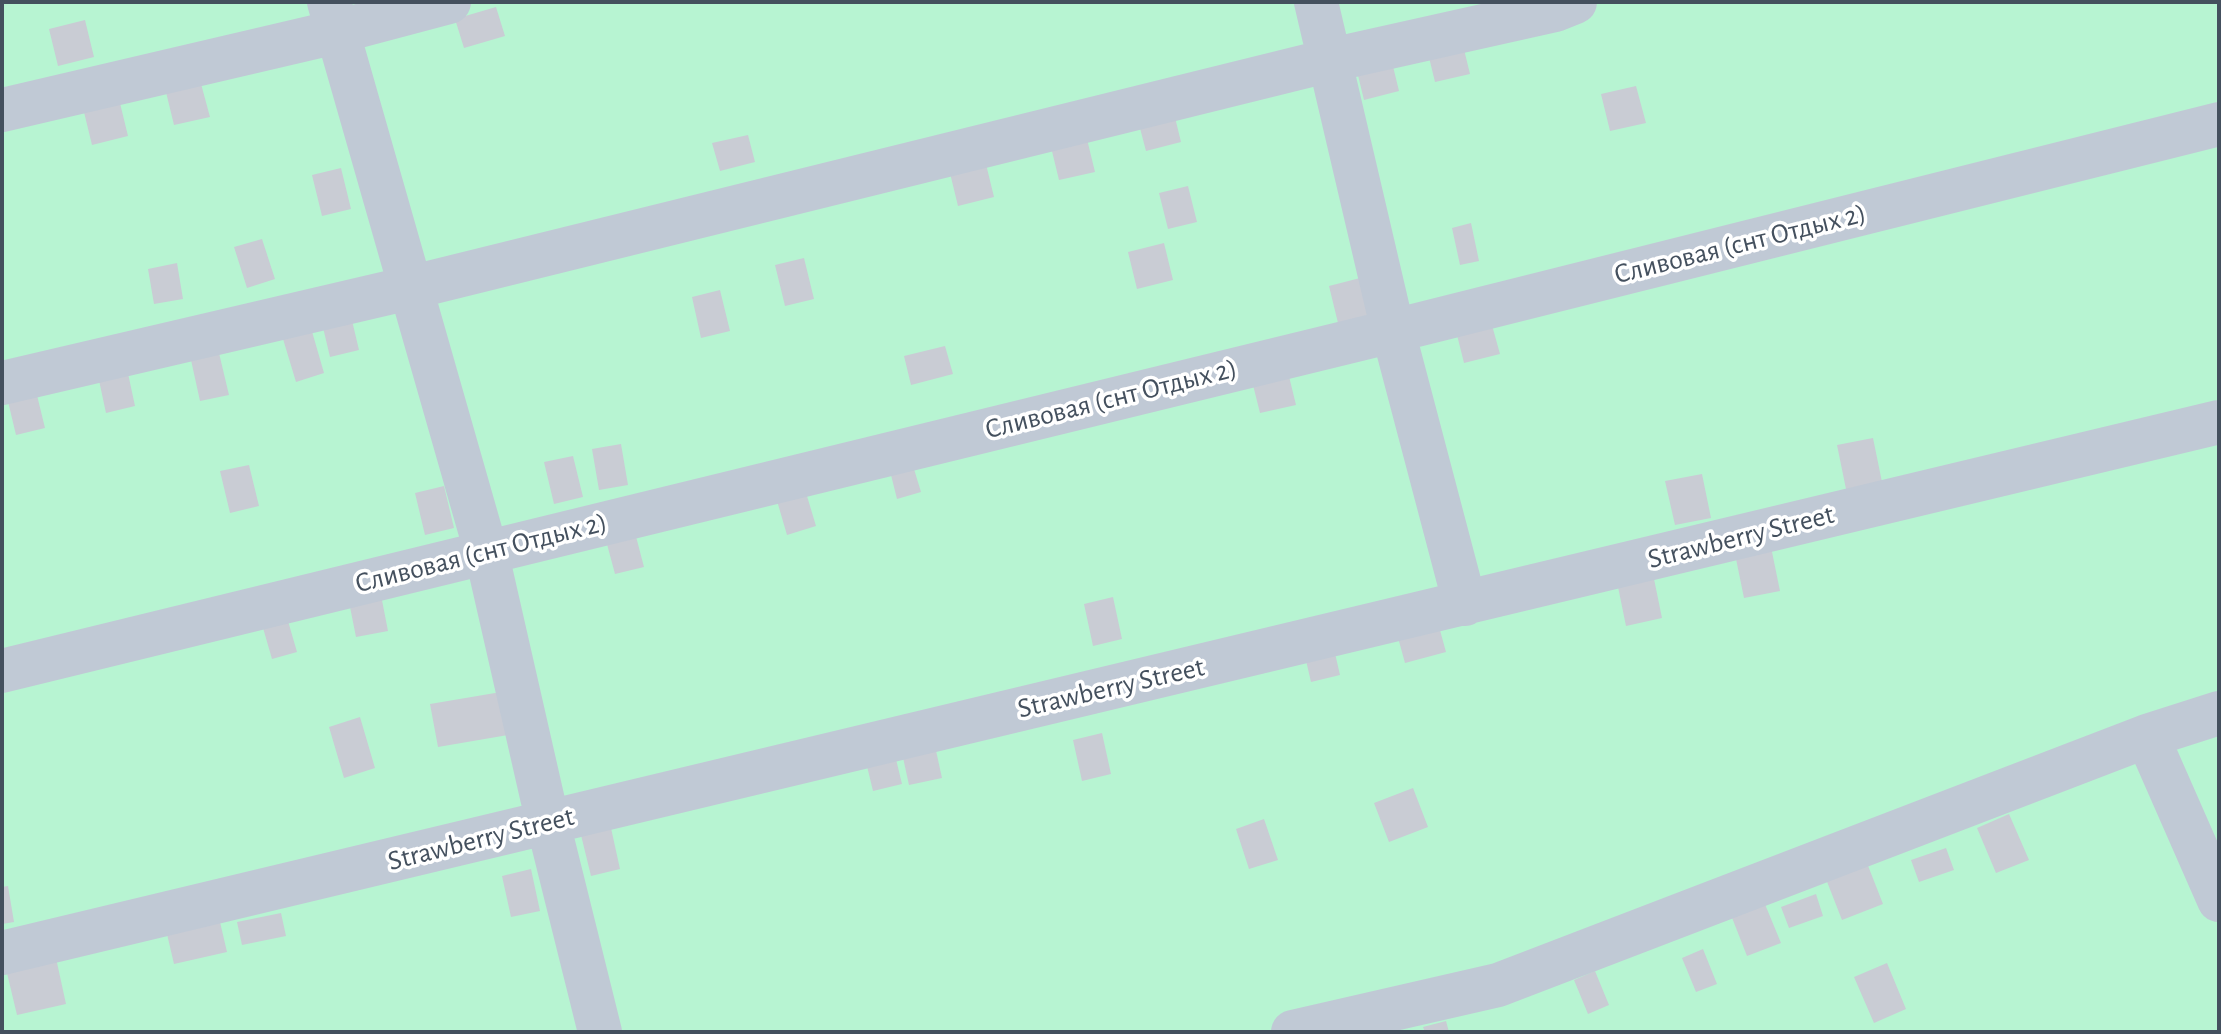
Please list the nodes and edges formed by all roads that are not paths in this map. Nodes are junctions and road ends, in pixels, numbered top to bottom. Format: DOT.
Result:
graph roads {
  1 [pos="449,2"];
  2 [pos="1316,2"];
  3 [pos="1575,2"];
  4 [pos="332,17"];
  5 [pos="1331,60"];
  6 [pos="2,110"];
  7 [pos="2219,124"];
  8 [pos="409,288"];
  9 [pos="1393,331"];
  10 [pos="2,383"];
  11 [pos="2219,422"];
  12 [pos="486,551"];
  13 [pos="1465,604"];
  14 [pos="2,671"];
  15 [pos="2219,713"];
  16 [pos="2147,736"];
  17 [pos="548,823"];
  18 [pos="2219,900"];
  19 [pos="2,953"];
  20 [pos="600,1032"];
  21 [pos="1293,1032"];
  1 -- 4 [label="lane"];
  2 -- 5 [label="lane"];
  3 -- 5 [label="lane"];
  4 -- 6 [label="lane"];
  4 -- 8 [label="lane"];
  5 -- 8 [label="lane"];
  5 -- 9 [label="lane"];
  7 -- 9 [label="lane, Сливовая (снт Отдых 2)"];
  8 -- 10 [label="lane"];
  8 -- 12 [label="lane"];
  9 -- 12 [label="lane, Сливовая (снт Отдых 2)"];
  9 -- 13 [label="lane"];
  11 -- 13 [label="lane, Strawberry Street"];
  12 -- 14 [label="lane, Сливовая (снт Отдых 2)"];
  12 -- 17 [label="lane"];
  13 -- 17 [label="lane, Strawberry Street"];
  15 -- 16 [label="lane"];
  16 -- 18 [label="lane"];
  16 -- 21 [label="lane"];
  17 -- 19 [label="lane, Strawberry Street"];
  17 -- 20 [label="lane"];
}
